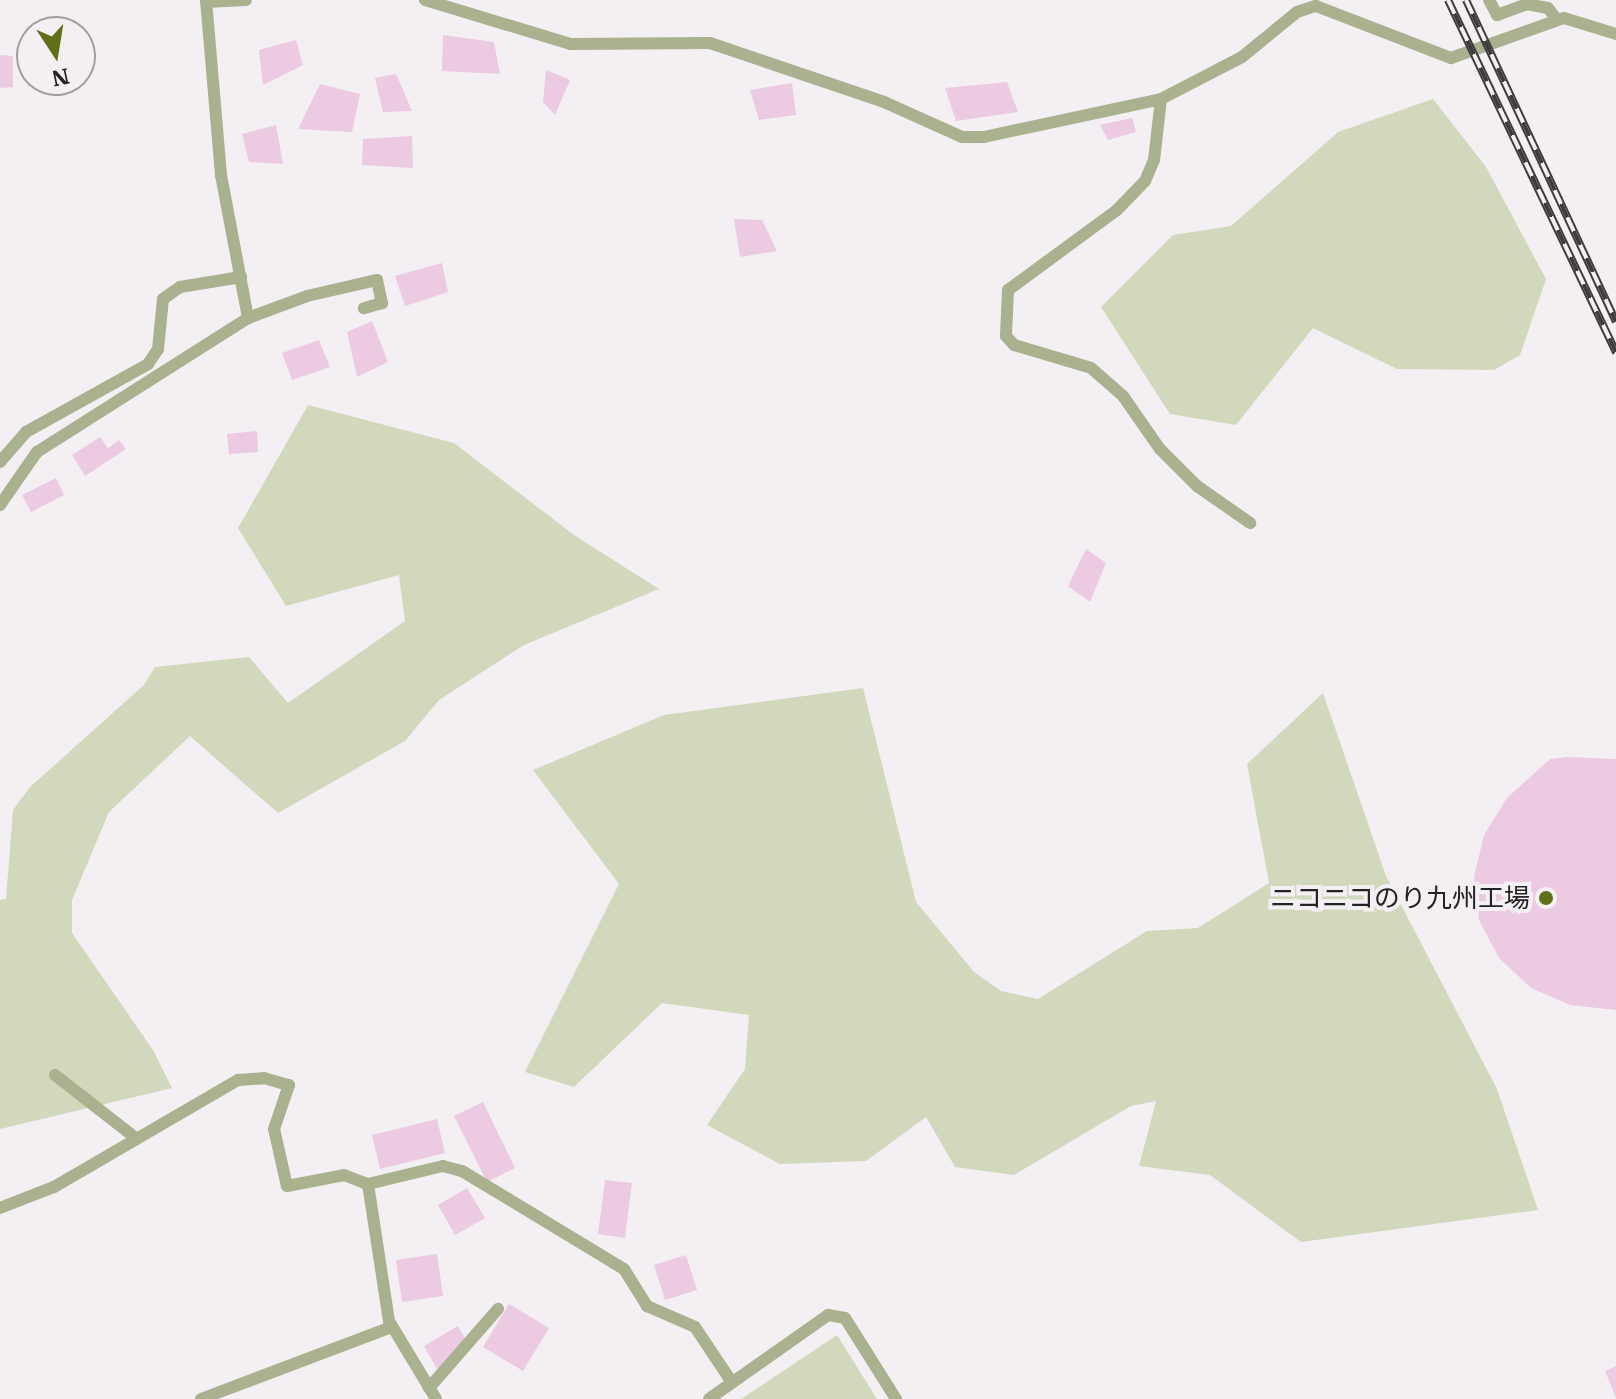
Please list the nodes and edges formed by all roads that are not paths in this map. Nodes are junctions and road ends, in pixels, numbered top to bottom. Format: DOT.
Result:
graph roads {
  1 [pos="246,0"];
  2 [pos="425,0"];
  3 [pos="1489,0"];
  4 [pos="206,1"];
  5 [pos="1557,20"];
  6 [pos="1616,34"];
  7 [pos="1161,99"];
  8 [pos="241,277"];
  9 [pos="364,308"];
  10 [pos="248,318"];
  11 [pos="0,462"];
  12 [pos="0,505"];
  13 [pos="1250,523"];
  14 [pos="55,1075"];
  15 [pos="137,1139"];
  16 [pos="368,1184"];
  17 [pos="0,1208"];
  18 [pos="498,1309"];
  19 [pos="392,1327"];
  20 [pos="731,1381"];
  21 [pos="432,1393"];
  22 [pos="201,1399"];
  23 [pos="709,1399"];
  24 [pos="896,1399"];
  1 -- 4 [label="street"];
  2 -- 7 [label="street"];
  3 -- 5 [label="street"];
  4 -- 8 [label="street"];
  5 -- 6 [label="street"];
  5 -- 7 [label="street"];
  7 -- 13 [label="street"];
  8 -- 10 [label="street"];
  8 -- 11 [label="street"];
  9 -- 10 [label="street"];
  10 -- 12 [label="street"];
  14 -- 15 [label="street"];
  15 -- 16 [label="street"];
  15 -- 17 [label="street"];
  16 -- 19 [label="street"];
  16 -- 20 [label="street"];
  18 -- 21 [label="street"];
  19 -- 21 [label="street"];
  19 -- 22 [label="street"];
  20 -- 23 [label="street"];
  20 -- 24 [label="street"];
}
